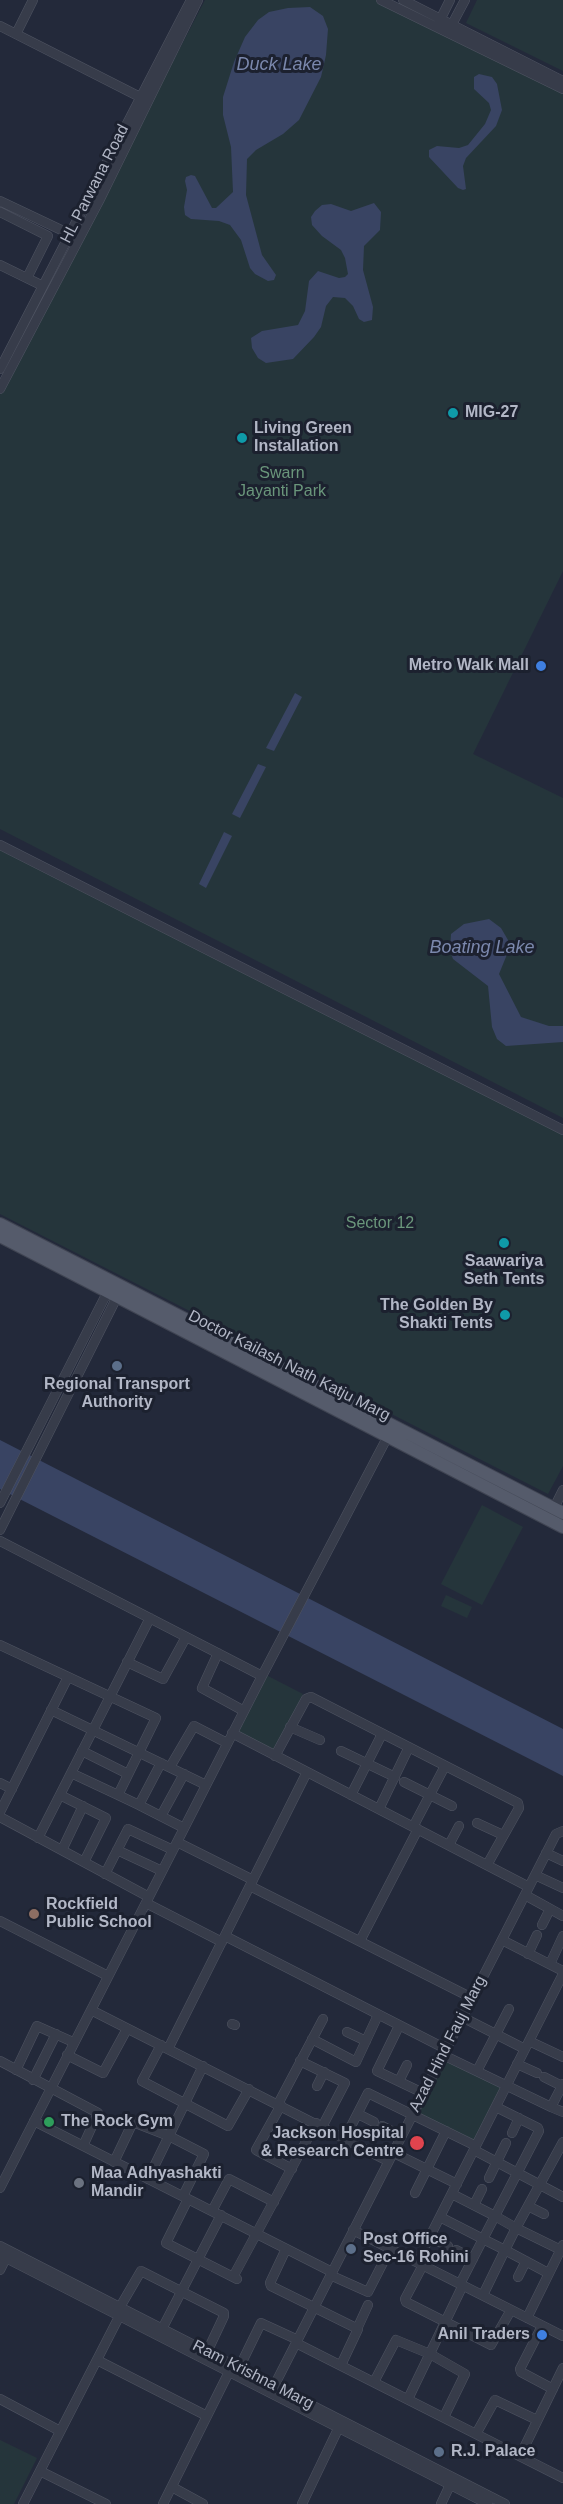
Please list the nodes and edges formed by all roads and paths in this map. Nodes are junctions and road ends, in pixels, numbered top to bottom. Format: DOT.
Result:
graph roads {
  1 [pos="33,0"];
  2 [pos="191,0"];
  3 [pos="198,0"];
  4 [pos="381,0"];
  5 [pos="402,0"];
  6 [pos="450,0"];
  7 [pos="465,0"];
  8 [pos="439,23"];
  9 [pos="0,26"];
  10 [pos="449,28"];
  11 [pos="16,34"];
  12 [pos="563,81"];
  13 [pos="563,89"];
  14 [pos="140,97"];
  15 [pos="0,201"];
  16 [pos="0,212"];
  17 [pos="73,236"];
  18 [pos="0,265"];
  19 [pos="27,278"];
  20 [pos="43,286"];
  21 [pos="0,369"];
  22 [pos="0,389"];
  23 [pos="0,838"];
  24 [pos="0,845"];
  25 [pos="563,1124"];
  26 [pos="563,1130"];
  27 [pos="0,1224"];
  28 [pos="0,1236"];
  29 [pos="115,1289"];
  30 [pos="55,1396"];
  31 [pos="65,1401"];
  32 [pos="388,1436"];
  33 [pos="458,1466"];
  34 [pos="563,1490"];
  35 [pos="0,1503"];
  36 [pos="558,1511"];
  37 [pos="563,1527"];
  38 [pos="0,1530"];
  39 [pos="0,1541"];
  40 [pos="150,1618"];
  41 [pos="186,1637"];
  42 [pos="0,1645"];
  43 [pos="218,1653"];
  44 [pos="128,1662"];
  45 [pos="262,1676"];
  46 [pos="68,1677"];
  47 [pos="110,1696"];
  48 [pos="51,1710"];
  49 [pos="244,1711"];
  50 [pos="290,1727"];
  51 [pos="93,1730"];
  52 [pos="232,1733"];
  53 [pos="382,1734"];
  54 [pos="320,1740"];
  55 [pos="228,1743"];
  56 [pos="409,1747"];
  57 [pos="82,1751"];
  58 [pos="340,1751"];
  59 [pos="140,1752"];
  60 [pos="275,1756"];
  61 [pos="367,1763"];
  62 [pos="165,1765"];
  63 [pos="445,1766"];
  64 [pos="307,1772"];
  65 [pos="71,1773"];
  66 [pos="128,1774"];
  67 [pos="184,1774"];
  68 [pos="395,1777"];
  69 [pos="404,1782"];
  70 [pos="0,1783"];
  71 [pos="206,1785"];
  72 [pos="12,1789"];
  73 [pos="60,1794"];
  74 [pos="118,1795"];
  75 [pos="351,1795"];
  76 [pos="429,1795"];
  77 [pos="139,1805"];
  78 [pos="83,1806"];
  79 [pos="452,1806"];
  80 [pos="380,1809"];
  81 [pos="0,1812"];
  82 [pos="161,1816"];
  83 [pos="0,1817"];
  84 [pos="477,1823"];
  85 [pos="459,1827"];
  86 [pos="184,1828"];
  87 [pos="416,1828"];
  88 [pos="561,1831"];
  89 [pos="503,1835"];
  90 [pos="38,1838"];
  91 [pos="449,1845"];
  92 [pos="175,1846"];
  93 [pos="62,1850"];
  94 [pos="117,1850"];
  95 [pos="546,1853"];
  96 [pos="84,1862"];
  97 [pos="563,1862"];
  98 [pos="487,1865"];
  99 [pos="162,1871"];
  100 [pos="105,1874"];
  101 [pos="535,1875"];
  102 [pos="251,1883"];
  103 [pos="563,1888"];
  104 [pos="527,1891"];
  105 [pos="147,1900"];
  106 [pos="550,1909"];
  107 [pos="563,1916"];
  108 [pos="0,1921"];
  109 [pos="542,1925"];
  110 [pos="537,1935"];
  111 [pos="563,1936"];
  112 [pos="223,1939"];
  113 [pos="360,1941"];
  114 [pos="502,1941"];
  115 [pos="528,1954"];
  116 [pos="550,1964"];
  117 [pos="563,1973"];
  118 [pos="108,1976"];
  119 [pos="472,1998"];
  120 [pos="509,2009"];
  121 [pos="91,2010"];
  122 [pos="378,2015"];
  123 [pos="462,2017"];
  124 [pos="323,2019"];
  125 [pos="399,2026"];
  126 [pos="128,2029"];
  127 [pos="347,2032"];
  128 [pos="56,2034"];
  129 [pos="496,2034"];
  130 [pos="312,2039"];
  131 [pos="366,2041"];
  132 [pos="73,2042"];
  133 [pos="527,2045"];
  134 [pos="164,2047"];
  135 [pos="444,2052"];
  136 [pos="67,2055"];
  137 [pos="563,2057"];
  138 [pos="0,2061"];
  139 [pos="300,2061"];
  140 [pos="517,2064"];
  141 [pos="408,2065"];
  142 [pos="202,2066"];
  143 [pos="16,2070"];
  144 [pos="477,2071"];
  145 [pos="324,2072"];
  146 [pos="33,2080"];
  147 [pos="399,2081"];
  148 [pos="507,2085"];
  149 [pos="562,2085"];
  150 [pos="317,2086"];
  151 [pos="50,2089"];
  152 [pos="249,2089"];
  153 [pos="423,2093"];
  154 [pos="185,2103"];
  155 [pos="279,2105"];
  156 [pos="496,2107"];
  157 [pos="551,2107"];
  158 [pos="563,2112"];
  159 [pos="357,2114"];
  160 [pos="412,2115"];
  161 [pos="519,2118"];
  162 [pos="34,2121"];
  163 [pos="319,2125"];
  164 [pos="446,2131"];
  165 [pos="512,2133"];
  166 [pos="169,2136"];
  167 [pos="401,2136"];
  168 [pos="345,2138"];
  169 [pos="563,2142"];
  170 [pos="506,2143"];
  171 [pos="83,2146"];
  172 [pos="475,2148"];
  173 [pos="390,2156"];
  174 [pos="114,2162"];
  175 [pos="496,2162"];
  176 [pos="552,2163"];
  177 [pos="292,2169"];
  178 [pos="427,2169"];
  179 [pos="563,2169"];
  180 [pos="517,2173"];
  181 [pos="489,2178"];
  182 [pos="148,2179"];
  183 [pos="457,2184"];
  184 [pos="540,2185"];
  185 [pos="0,2188"];
  186 [pos="482,2189"];
  187 [pos="414,2193"];
  188 [pos="452,2194"];
  189 [pos="185,2197"];
  190 [pos="563,2197"];
  191 [pos="274,2202"];
  192 [pos="474,2205"];
  193 [pos="528,2206"];
  194 [pos="216,2213"];
  195 [pos="544,2214"];
  196 [pos="495,2216"];
  197 [pos="440,2217"];
  198 [pos="516,2228"];
  199 [pos="353,2230"];
  200 [pos="255,2233"];
  201 [pos="429,2237"];
  202 [pos="483,2239"];
  203 [pos="0,2246"];
  204 [pos="562,2248"];
  205 [pos="286,2249"];
  206 [pos="390,2249"];
  207 [pos="505,2250"];
  208 [pos="3,2257"];
  209 [pos="473,2259"];
  210 [pos="198,2260"];
  211 [pos="526,2261"];
  212 [pos="420,2264"];
  213 [pos="0,2270"];
  214 [pos="331,2273"];
  215 [pos="548,2273"];
  216 [pos="518,2277"];
  217 [pos="461,2285"];
  218 [pos="182,2292"];
  219 [pos="483,2295"];
  220 [pos="368,2305"];
  221 [pos="314,2308"];
  222 [pos="511,2310"];
  223 [pos="121,2311"];
  224 [pos="527,2318"];
  225 [pos="445,2322"];
  226 [pos="542,2326"];
  227 [pos="357,2328"];
  228 [pos="162,2329"];
  229 [pos="563,2336"];
  230 [pos="297,2341"];
  231 [pos="207,2352"];
  232 [pos="430,2354"];
  233 [pos="97,2360"];
  234 [pos="340,2365"];
  235 [pos="239,2368"];
  236 [pos="563,2368"];
  237 [pos="229,2372"];
  238 [pos="374,2382"];
  239 [pos="274,2386"];
  240 [pos="553,2389"];
  241 [pos="0,2399"];
  242 [pos="408,2399"];
  243 [pos="207,2416"];
  244 [pos="444,2417"];
  245 [pos="537,2420"];
  246 [pos="340,2424"];
  247 [pos="60,2431"];
  248 [pos="476,2434"];
  249 [pos="520,2456"];
  250 [pos="40,2471"];
  251 [pos="563,2478"];
  252 [pos="450,2485"];
  253 [pos="172,2487"];
  254 [pos="23,2504"];
  255 [pos="106,2504"];
  256 [pos="163,2504"];
  257 [pos="203,2504"];
  258 [pos="302,2504"];
  259 [pos="441,2504"];
  260 [pos="488,2504"];
  261 [pos="506,2504"];
  1 -- 11 [label="street"];
  2 -- 14 [label="street, HL Parwana Road"];
  3 -- 17 [label="street"];
  4 -- 8 [label="street"];
  5 -- 8 [label="street"];
  6 -- 8 [label="street"];
  7 -- 10 [label="street"];
  8 -- 10 [label="street"];
  9 -- 11 [label="street"];
  10 -- 12 [label="street"];
  10 -- 13 [label="street"];
  11 -- 14 [label="street"];
  14 -- 17 [label="street, HL Parwana Road"];
  15 -- 17 [label="street"];
  16 -- 19 [label="street"];
  17 -- 20 [label="street, HL Parwana Road"];
  17 -- 22 [label="street"];
  18 -- 19 [label="street"];
  19 -- 20 [label="street"];
  20 -- 21 [label="street, HL Parwana Road"];
  23 -- 25 [label="street"];
  24 -- 26 [label="street"];
  27 -- 29 [label="main road, Doctor Kailash Nath Katju Marg"];
  28 -- 29 [label="main road, Doctor Kailash Nath Katju Marg"];
  29 -- 30 [label="street"];
  29 -- 31 [label="street"];
  29 -- 32 [label="main road, Doctor Kailash Nath Katju Marg"];
  29 -- 33 [label="main road, Doctor Kailash Nath Katju Marg"];
  30 -- 31 [label="street"];
  30 -- 35 [label="street"];
  31 -- 38 [label="street"];
  32 -- 33 [label="main road, Doctor Kailash Nath Katju Marg"];
  32 -- 45 [label="street"];
  33 -- 36 [label="main road, Doctor Kailash Nath Katju Marg"];
  33 -- 37 [label="main road, Doctor Kailash Nath Katju Marg"];
  34 -- 36 [label="street"];
  39 -- 40 [label="street"];
  40 -- 41 [label="street"];
  40 -- 44 [label="street"];
  41 -- 43 [label="street"];
  41 -- 44 [label="street"];
  42 -- 46 [label="street"];
  43 -- 45 [label="street"];
  43 -- 49 [label="street"];
  44 -- 47 [label="street"];
  45 -- 49 [label="street"];
  46 -- 47 [label="street"];
  46 -- 48 [label="street"];
  47 -- 51 [label="street"];
  47 -- 59 [label="street"];
  48 -- 51 [label="street"];
  48 -- 72 [label="street"];
  49 -- 52 [label="street"];
  50 -- 53 [label="street"];
  50 -- 54 [label="street"];
  50 -- 60 [label="street"];
  51 -- 57 [label="street"];
  51 -- 59 [label="street"];
  52 -- 55 [label="street"];
  52 -- 60 [label="street"];
  53 -- 56 [label="street"];
  53 -- 61 [label="street"];
  55 -- 62 [label="street"];
  55 -- 71 [label="street"];
  56 -- 63 [label="street"];
  56 -- 68 [label="street"];
  57 -- 65 [label="street"];
  57 -- 66 [label="street"];
  58 -- 61 [label="street"];
  59 -- 62 [label="street"];
  59 -- 66 [label="street"];
  60 -- 64 [label="street"];
  61 -- 68 [label="street"];
  61 -- 75 [label="street"];
  62 -- 67 [label="street"];
  62 -- 77 [label="street"];
  63 -- 76 [label="street"];
  63 -- 89 [label="street"];
  64 -- 75 [label="street"];
  64 -- 102 [label="street"];
  65 -- 73 [label="street"];
  65 -- 74 [label="street"];
  66 -- 74 [label="street"];
  67 -- 71 [label="street"];
  67 -- 82 [label="street"];
  68 -- 80 [label="street"];
  69 -- 76 [label="street"];
  70 -- 72 [label="street"];
  71 -- 86 [label="street"];
  72 -- 81 [label="street"];
  73 -- 78 [label="street"];
  73 -- 90 [label="street"];
  74 -- 77 [label="street"];
  75 -- 80 [label="street"];
  76 -- 79 [label="street"];
  76 -- 87 [label="street"];
  77 -- 82 [label="street"];
  78 -- 93 [label="street"];
  78 -- 96 [label="street"];
  80 -- 87 [label="street"];
  82 -- 86 [label="street"];
  83 -- 90 [label="street"];
  84 -- 89 [label="street"];
  85 -- 91 [label="street"];
  86 -- 92 [label="street"];
  87 -- 91 [label="street"];
  87 -- 113 [label="street"];
  88 -- 95 [label="street, Azad Hind Fauj Marg"];
  89 -- 98 [label="street"];
  90 -- 93 [label="street"];
  91 -- 98 [label="street"];
  92 -- 94 [label="street"];
  92 -- 99 [label="street"];
  92 -- 102 [label="street"];
  93 -- 96 [label="street"];
  94 -- 99 [label="street"];
  94 -- 100 [label="street"];
  95 -- 97 [label="street"];
  95 -- 101 [label="street, Azad Hind Fauj Marg"];
  96 -- 100 [label="street"];
  98 -- 104 [label="street"];
  99 -- 105 [label="street"];
  100 -- 105 [label="street"];
  101 -- 103 [label="street"];
  101 -- 104 [label="street, Azad Hind Fauj Marg"];
  102 -- 112 [label="street"];
  102 -- 113 [label="street"];
  104 -- 106 [label="street"];
  104 -- 114 [label="street, Azad Hind Fauj Marg"];
  105 -- 112 [label="street"];
  105 -- 118 [label="street"];
  106 -- 107 [label="street"];
  106 -- 109 [label="street"];
  108 -- 118 [label="street"];
  110 -- 115 [label="street"];
  111 -- 116 [label="street"];
  112 -- 122 [label="street"];
  112 -- 134 [label="street"];
  113 -- 119 [label="street"];
  114 -- 115 [label="street"];
  114 -- 119 [label="street, Azad Hind Fauj Marg"];
  115 -- 116 [label="street"];
  116 -- 117 [label="street"];
  117 -- 133 [label="street"];
  118 -- 121 [label="street"];
  119 -- 123 [label="street, Azad Hind Fauj Marg"];
  120 -- 129 [label="street"];
  121 -- 126 [label="street"];
  121 -- 132 [label="street"];
  122 -- 125 [label="street"];
  122 -- 131 [label="street"];
  123 -- 129 [label="street"];
  123 -- 135 [label="street, Azad Hind Fauj Marg"];
  124 -- 130 [label="street"];
  125 -- 135 [label="street"];
  125 -- 147 [label="street"];
  126 -- 134 [label="street"];
  126 -- 136 [label="street"];
  127 -- 131 [label="street"];
  128 -- 132 [label="street"];
  128 -- 143 [label="street"];
  128 -- 146 [label="street"];
  129 -- 133 [label="street"];
  129 -- 144 [label="street"];
  130 -- 131 [label="street"];
  130 -- 139 [label="street"];
  132 -- 136 [label="street"];
  133 -- 137 [label="street"];
  133 -- 140 [label="street"];
  134 -- 142 [label="street"];
  134 -- 154 [label="street"];
  135 -- 144 [label="street"];
  135 -- 153 [label="street, Azad Hind Fauj Marg"];
  136 -- 151 [label="street"];
  138 -- 143 [label="street"];
  139 -- 145 [label="street"];
  139 -- 155 [label="street"];
  140 -- 148 [label="street"];
  140 -- 149 [label="street"];
  141 -- 147 [label="street"];
  142 -- 152 [label="street"];
  142 -- 154 [label="street"];
  143 -- 146 [label="street"];
  144 -- 148 [label="street"];
  145 -- 150 [label="street"];
  145 -- 163 [label="street"];
  146 -- 151 [label="street"];
  147 -- 153 [label="street"];
  148 -- 156 [label="street"];
  148 -- 157 [label="street"];
  149 -- 157 [label="street"];
  151 -- 162 [label="street"];
  151 -- 171 [label="street"];
  152 -- 154 [label="street"];
  152 -- 155 [label="street"];
  153 -- 160 [label="street, Azad Hind Fauj Marg"];
  154 -- 166 [label="street"];
  155 -- 163 [label="street"];
  155 -- 177 [label="street"];
  156 -- 161 [label="street"];
  156 -- 172 [label="street"];
  157 -- 158 [label="street"];
  159 -- 160 [label="street"];
  159 -- 167 [label="street"];
  159 -- 168 [label="street"];
  160 -- 164 [label="street"];
  160 -- 167 [label="street, Azad Hind Fauj Marg"];
  161 -- 165 [label="street"];
  161 -- 180 [label="street"];
  162 -- 171 [label="street"];
  162 -- 185 [label="street"];
  163 -- 168 [label="street"];
  163 -- 177 [label="street"];
  164 -- 172 [label="street"];
  164 -- 178 [label="street"];
  166 -- 174 [label="street"];
  166 -- 182 [label="street"];
  166 -- 189 [label="street"];
  167 -- 173 [label="street, Azad Hind Fauj Marg"];
  168 -- 173 [label="street"];
  169 -- 176 [label="street"];
  170 -- 175 [label="street"];
  171 -- 174 [label="street"];
  172 -- 175 [label="street"];
  172 -- 183 [label="street"];
  173 -- 178 [label="street"];
  173 -- 199 [label="street, Azad Hind Fauj Marg"];
  174 -- 182 [label="street"];
  175 -- 180 [label="street"];
  175 -- 181 [label="street"];
  176 -- 179 [label="street"];
  176 -- 184 [label="street"];
  177 -- 191 [label="street"];
  178 -- 183 [label="street"];
  178 -- 187 [label="street"];
  180 -- 184 [label="street"];
  180 -- 196 [label="street"];
  182 -- 189 [label="street"];
  183 -- 188 [label="street"];
  184 -- 190 [label="street"];
  184 -- 193 [label="street"];
  186 -- 192 [label="street"];
  188 -- 192 [label="street"];
  188 -- 197 [label="street"];
  189 -- 194 [label="street"];
  189 -- 210 [label="street"];
  191 -- 194 [label="street"];
  191 -- 200 [label="street"];
  192 -- 196 [label="street"];
  193 -- 195 [label="street"];
  193 -- 198 [label="street"];
  194 -- 200 [label="street"];
  194 -- 210 [label="street"];
  196 -- 198 [label="street"];
  196 -- 202 [label="street"];
  197 -- 201 [label="street"];
  197 -- 202 [label="street"];
  198 -- 204 [label="street"];
  198 -- 207 [label="street"];
  199 -- 206 [label="street"];
  199 -- 214 [label="street, Azad Hind Fauj Marg"];
  200 -- 205 [label="street"];
  200 -- 210 [label="street"];
  201 -- 209 [label="street"];
  201 -- 212 [label="street"];
  202 -- 207 [label="street"];
  202 -- 209 [label="street"];
  203 -- 223 [label="street, Ram Krishna Marg"];
  204 -- 215 [label="street"];
  205 -- 214 [label="street"];
  205 -- 221 [label="street"];
  206 -- 212 [label="street"];
  206 -- 214 [label="street"];
  207 -- 211 [label="street"];
  207 -- 219 [label="street"];
  208 -- 213 [label="street"];
  208 -- 223 [label="street, Ram Krishna Marg"];
  209 -- 217 [label="street"];
  210 -- 218 [label="street"];
  211 -- 215 [label="street"];
  211 -- 216 [label="street"];
  212 -- 217 [label="street"];
  212 -- 225 [label="street"];
  214 -- 221 [label="street, Azad Hind Fauj Marg"];
  215 -- 224 [label="street"];
  217 -- 219 [label="street"];
  217 -- 225 [label="street"];
  218 -- 223 [label="street"];
  218 -- 228 [label="street"];
  218 -- 231 [label="street"];
  219 -- 222 [label="street"];
  220 -- 227 [label="street"];
  221 -- 227 [label="street"];
  221 -- 230 [label="street, Azad Hind Fauj Marg"];
  222 -- 224 [label="street"];
  222 -- 225 [label="street"];
  223 -- 228 [label="street, Ram Krishna Marg"];
  223 -- 233 [label="street"];
  223 -- 237 [label="street, Ram Krishna Marg"];
  224 -- 226 [label="street"];
  225 -- 232 [label="street"];
  226 -- 229 [label="street"];
  226 -- 240 [label="street"];
  227 -- 234 [label="street"];
  228 -- 231 [label="street, Ram Krishna Marg"];
  230 -- 234 [label="street"];
  230 -- 235 [label="street"];
  230 -- 239 [label="street, Azad Hind Fauj Marg"];
  231 -- 235 [label="street, Ram Krishna Marg"];
  232 -- 238 [label="street"];
  232 -- 242 [label="street"];
  232 -- 244 [label="street"];
  233 -- 243 [label="street"];
  233 -- 247 [label="street"];
  234 -- 238 [label="street"];
  235 -- 239 [label="street, Ram Krishna Marg"];
  236 -- 240 [label="street"];
  237 -- 243 [label="street"];
  237 -- 246 [label="street, Ram Krishna Marg"];
  238 -- 242 [label="street"];
  239 -- 246 [label="street, Ram Krishna Marg"];
  240 -- 245 [label="street"];
  241 -- 247 [label="street"];
  242 -- 244 [label="street"];
  243 -- 253 [label="street"];
  244 -- 248 [label="street"];
  245 -- 248 [label="street"];
  245 -- 249 [label="street"];
  246 -- 252 [label="street, Ram Krishna Marg"];
  246 -- 258 [label="street"];
  246 -- 261 [label="street, Ram Krishna Marg"];
  247 -- 250 [label="street"];
  248 -- 249 [label="street"];
  249 -- 251 [label="street"];
  250 -- 254 [label="street"];
  250 -- 255 [label="street"];
  252 -- 259 [label="street"];
  252 -- 260 [label="street, Ram Krishna Marg"];
  253 -- 256 [label="street"];
  253 -- 257 [label="street"];
}
